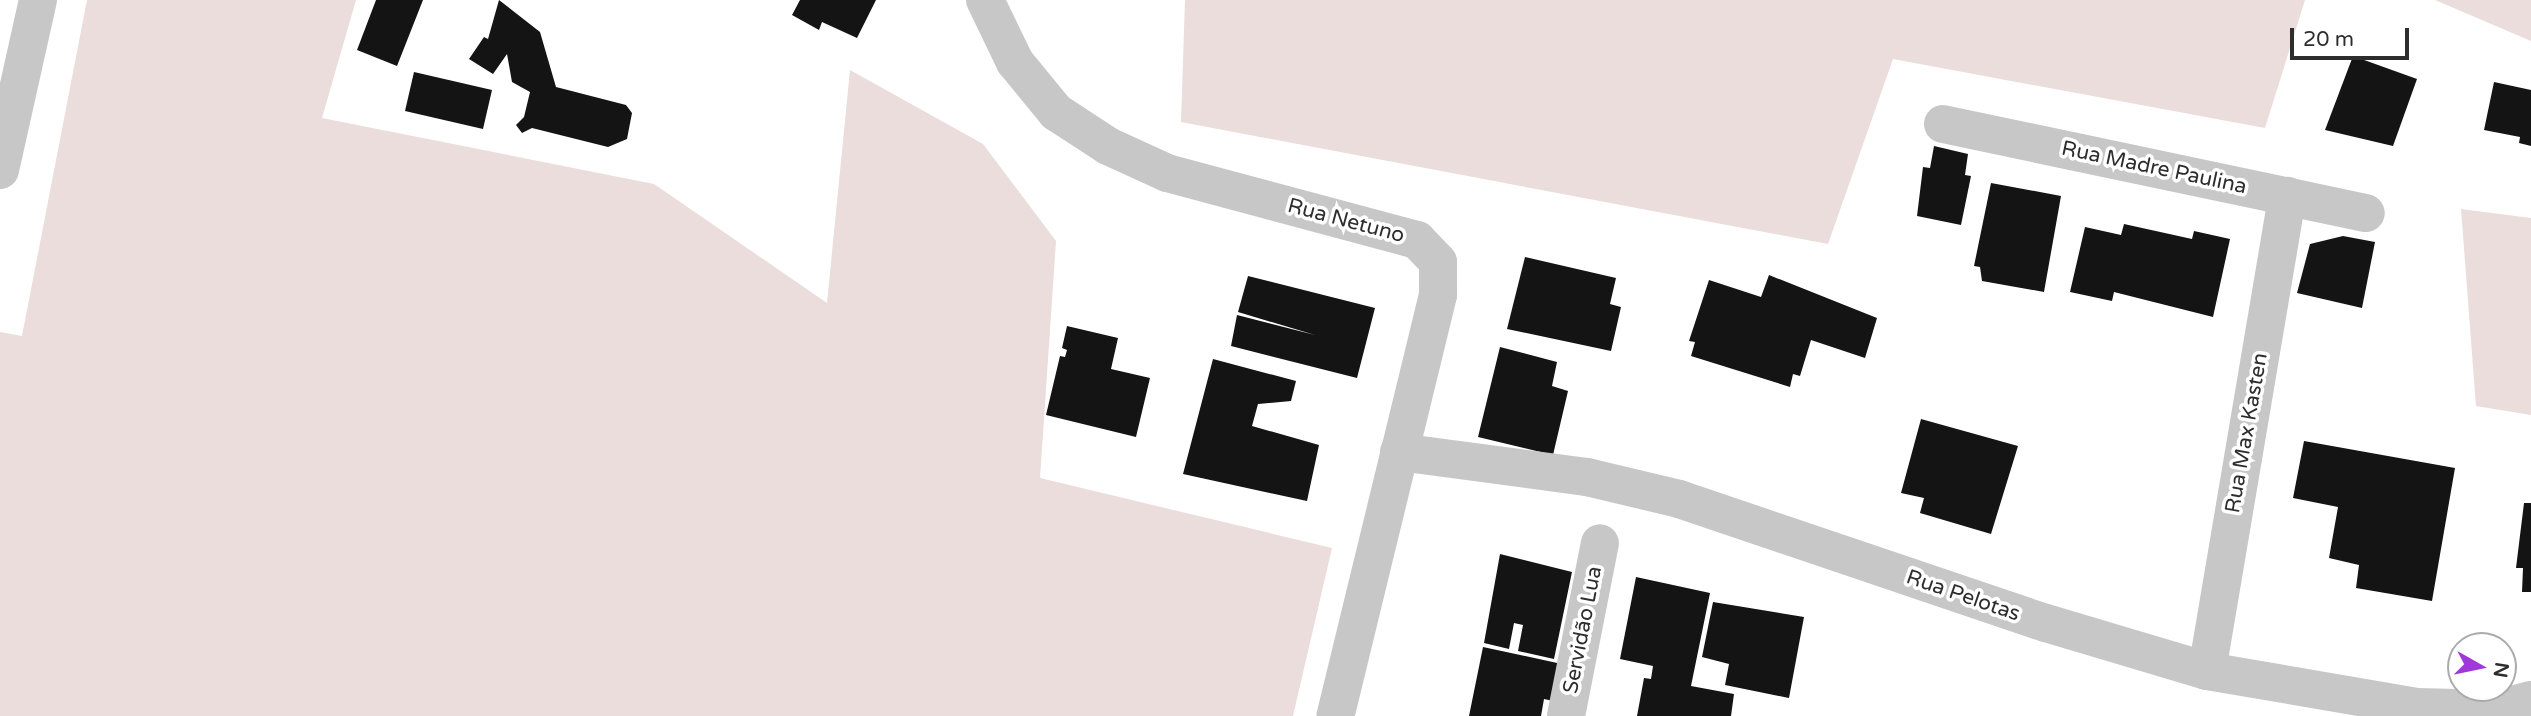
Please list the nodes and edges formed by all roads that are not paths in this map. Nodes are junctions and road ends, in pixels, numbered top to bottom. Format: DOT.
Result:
graph roads {
  1 [pos="38,0"];
  2 [pos="985,0"];
  3 [pos="1943,124"];
  4 [pos="0,170"];
  5 [pos="2287,196"];
  6 [pos="2366,213"];
  7 [pos="1399,452"];
  8 [pos="1600,543"];
  9 [pos="2207,671"];
  10 [pos="2531,700"];
  11 [pos="1335,716"];
  12 [pos="1566,716"];
  1 -- 4 [label="street"];
  2 -- 7 [label="street, Rua Netuno"];
  3 -- 5 [label="street, Rua Madre Paulina"];
  5 -- 6 [label="street, Rua Madre Paulina"];
  5 -- 9 [label="street, Rua Max Kasten"];
  7 -- 9 [label="street, Rua Pelotas"];
  7 -- 11 [label="street, Rua Netuno"];
  8 -- 12 [label="street, Servidão Lua"];
  9 -- 10 [label="street, Rua Pelotas"];
}
